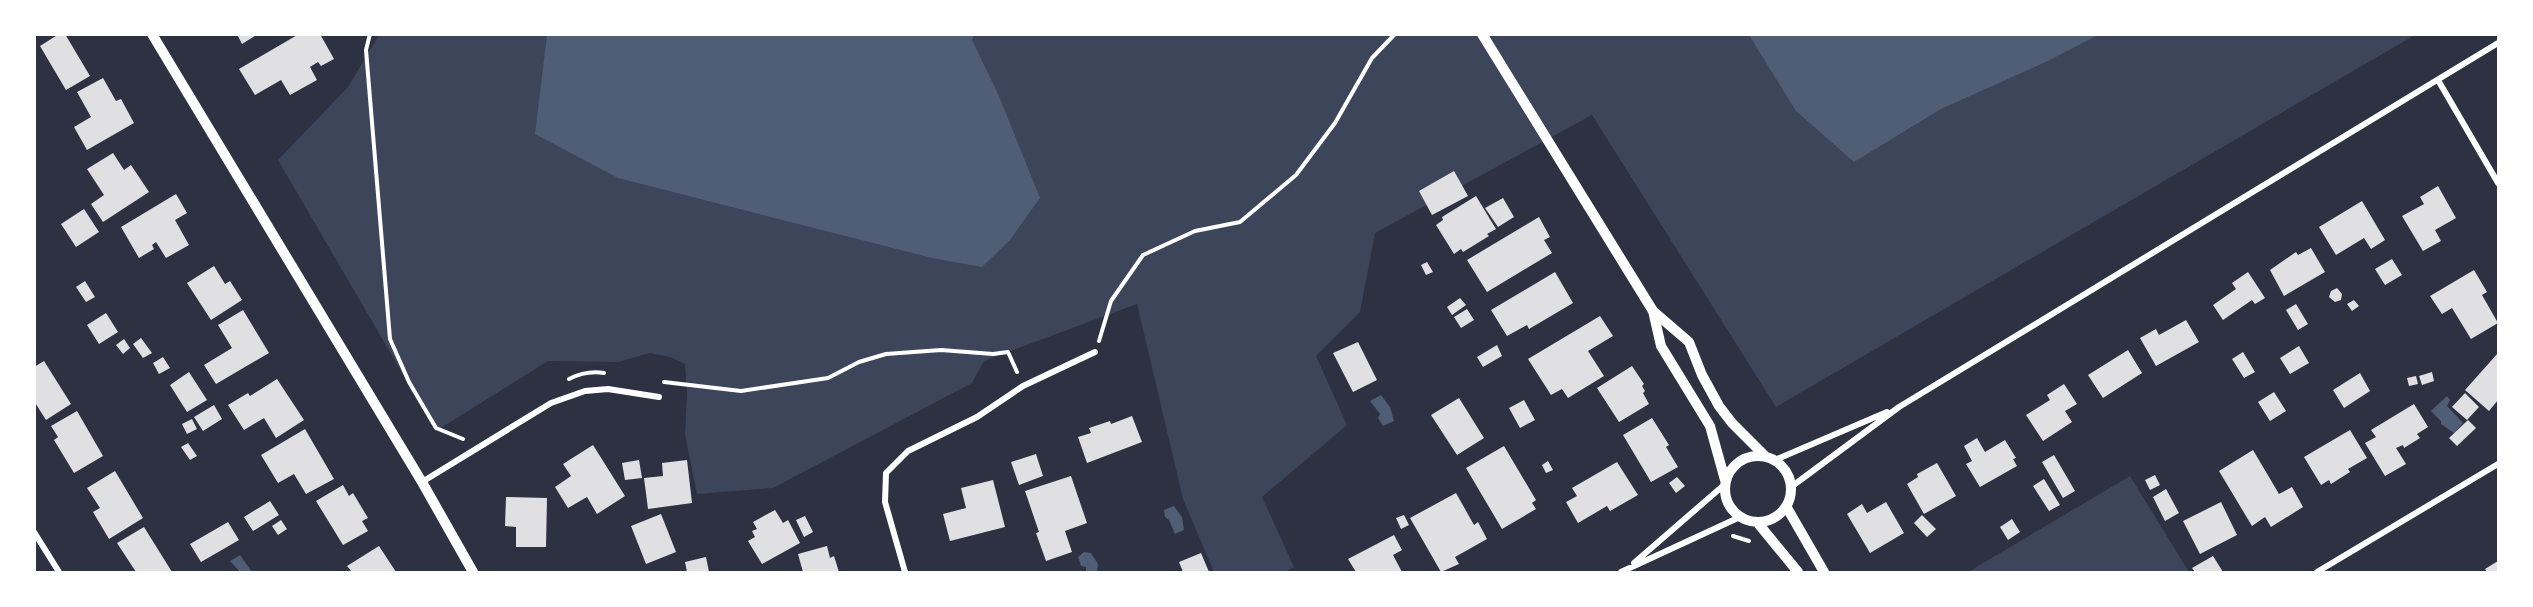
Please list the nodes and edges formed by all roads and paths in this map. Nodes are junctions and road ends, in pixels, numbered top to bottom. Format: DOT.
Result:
graph roads {
  1 [pos="152,34"];
  2 [pos="370,34"];
  3 [pos="1395,34"];
  4 [pos="1482,34"];
  5 [pos="2499,43"];
  6 [pos="2438,80"];
  7 [pos="2499,183"];
  8 [pos="1653,311"];
  9 [pos="1095,352"];
  10 [pos="1023,386"];
  11 [pos="659,397"];
  12 [pos="1899,407"];
  13 [pos="464,439"];
  14 [pos="1770,458"];
  15 [pos="2499,464"];
  16 [pos="422,482"];
  17 [pos="1725,483"];
  18 [pos="1791,487"];
  19 [pos="1786,506"];
  20 [pos="1740,517"];
  21 [pos="1757,522"];
  22 [pos="34,532"];
  23 [pos="1624,571"];
  24 [pos="59,573"];
  25 [pos="473,573"];
  26 [pos="905,573"];
  27 [pos="1798,573"];
  28 [pos="1824,573"];
  29 [pos="2317,573"];
  1 -- 16 [label="street"];
  2 -- 13 [label="path"];
  3 -- 9 [label="path"];
  4 -- 8 [label="street"];
  5 -- 6 [label="street"];
  6 -- 7 [label="street"];
  6 -- 12 [label="street"];
  8 -- 14 [label="street"];
  8 -- 17 [label="street"];
  9 -- 10 [label="street"];
  10 -- 11 [label="path"];
  10 -- 26 [label="street"];
  11 -- 16 [label="street"];
  12 -- 14 [label="street"];
  12 -- 18 [label="street"];
  14 -- 17 [label="street"];
  14 -- 18 [label="street"];
  15 -- 29 [label="street"];
  16 -- 25 [label="street"];
  17 -- 20 [label="street"];
  17 -- 23 [label="street"];
  18 -- 19 [label="street"];
  19 -- 21 [label="street"];
  19 -- 28 [label="street"];
  20 -- 21 [label="street"];
  20 -- 23 [label="street"];
  21 -- 27 [label="street"];
  22 -- 24 [label="street"];
}
